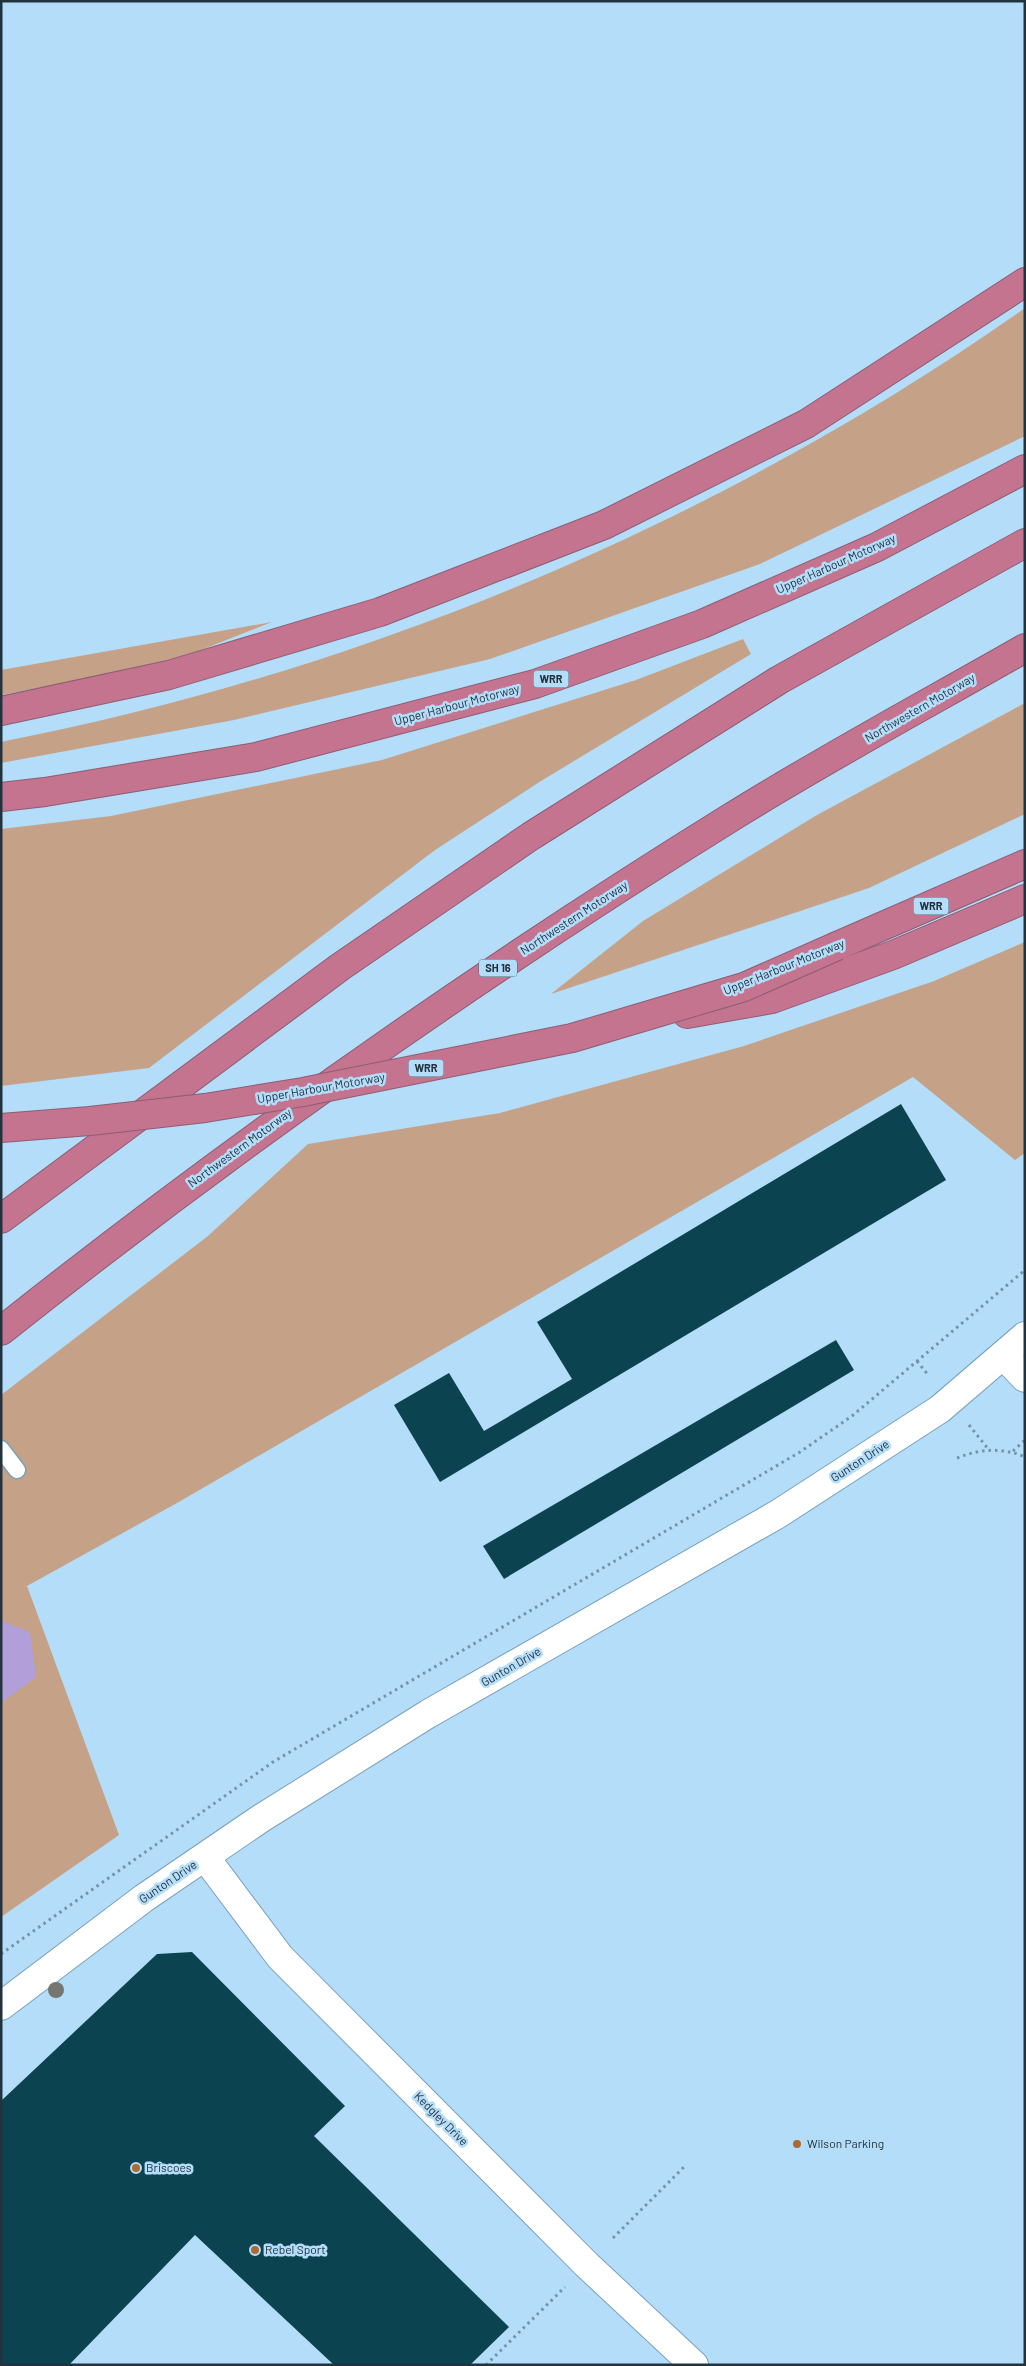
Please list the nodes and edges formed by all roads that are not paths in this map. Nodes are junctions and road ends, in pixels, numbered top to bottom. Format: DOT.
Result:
graph roads {
  1 [pos="1025,282"];
  2 [pos="1025,469"];
  3 [pos="1025,543"];
  4 [pos="1025,648"];
  5 [pos="1,711"];
  6 [pos="1,797"];
  7 [pos="1025,864"];
  8 [pos="1025,899"];
  9 [pos="610,1027"];
  10 [pos="1,1128"];
  11 [pos="1,1219"];
  12 [pos="1,1331"];
  13 [pos="1025,1336"];
  14 [pos="1003,1355"];
  15 [pos="1025,1378"];
  16 [pos="1,1449"];
  17 [pos="17,1470"];
  18 [pos="205,1857"];
  19 [pos="1,2006"];
  20 [pos="694,2365"];
  1 -- 5 [label="highway"];
  2 -- 6 [label="highway, Upper Harbour Motorway / WRR"];
  3 -- 11 [label="highway"];
  4 -- 12 [label="highway, Northwestern Motorway / SH 16"];
  7 -- 9 [label="highway, Upper Harbour Motorway / WRR, bridge"];
  8 -- 9 [label="highway, bridge"];
  9 -- 10 [label="highway, Upper Harbour Motorway / WRR, bridge"];
  13 -- 14 [label="street, Gunton Drive"];
  14 -- 15 [label="street"];
  14 -- 18 [label="street, Gunton Drive"];
  16 -- 17 [label="lane"];
  18 -- 19 [label="street, Gunton Drive"];
  18 -- 20 [label="street, Kedgley Drive"];
}
